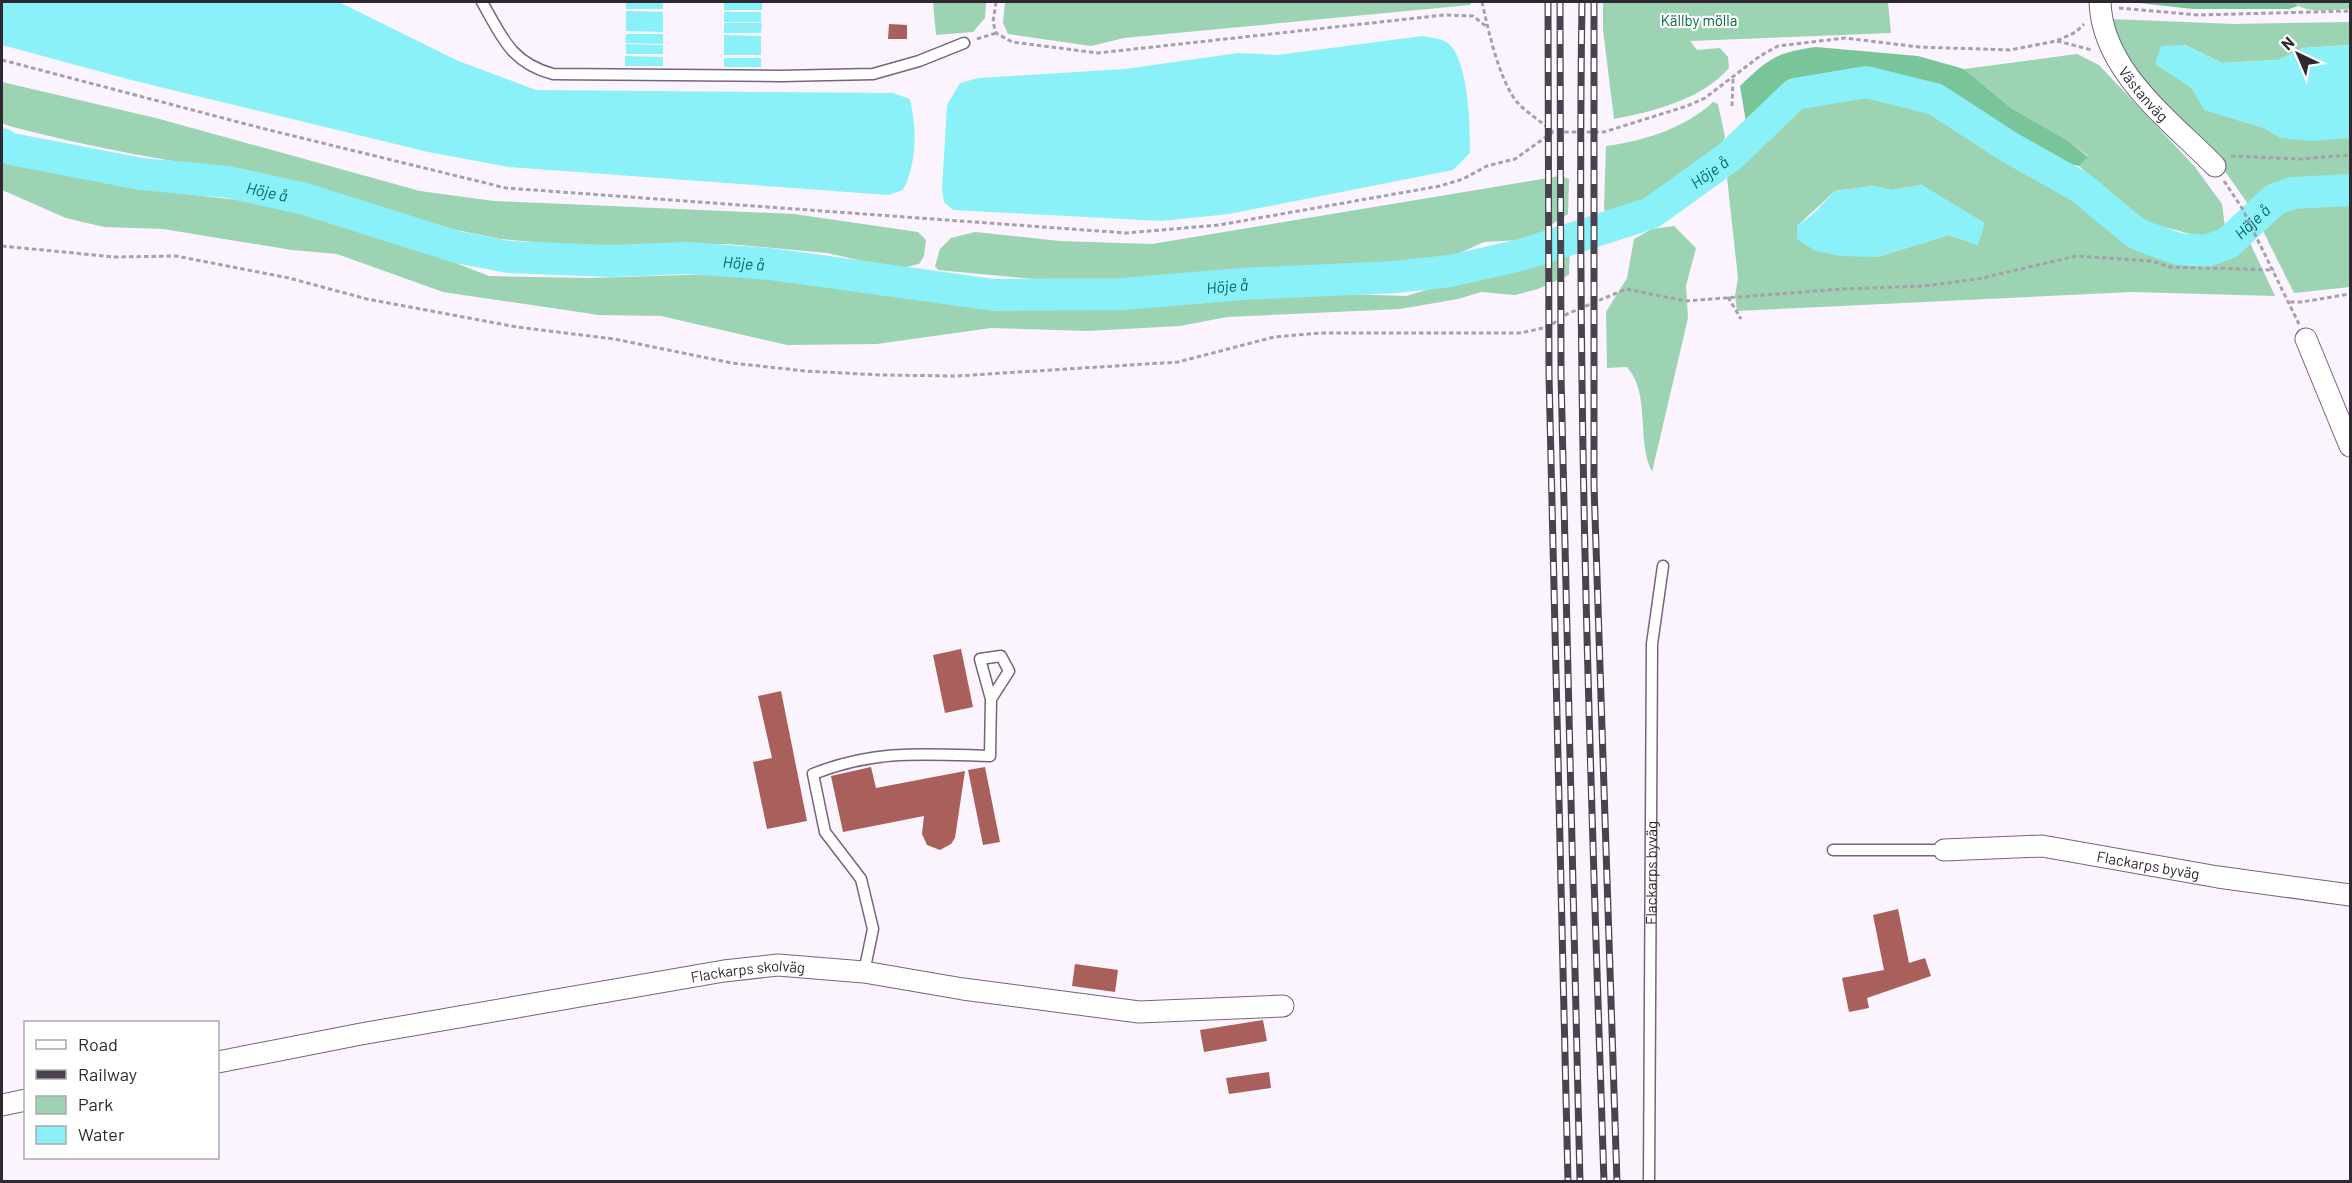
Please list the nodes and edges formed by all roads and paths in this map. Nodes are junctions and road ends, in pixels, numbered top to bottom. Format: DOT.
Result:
graph roads {
  1 [pos="482,2"];
  2 [pos="996,2"];
  3 [pos="1482,2"];
  4 [pos="2100,4"];
  5 [pos="2350,11"];
  6 [pos="1487,27"];
  7 [pos="996,33"];
  8 [pos="2056,41"];
  9 [pos="964,43"];
  10 [pos="2,60"];
  11 [pos="2120,63"];
  12 [pos="1733,79"];
  13 [pos="1732,106"];
  14 [pos="1552,132"];
  15 [pos="2350,155"];
  16 [pos="2215,166"];
  17 [pos="2,246"];
  18 [pos="2274,270"];
  19 [pos="2350,294"];
  20 [pos="1728,297"];
  21 [pos="2289,302"];
  22 [pos="1741,319"];
  23 [pos="2306,339"];
  24 [pos="2350,446"];
  25 [pos="1663,566"];
  26 [pos="991,699"];
  27 [pos="1833,850"];
  28 [pos="1944,850"];
  29 [pos="2350,895"];
  30 [pos="864,972"];
  31 [pos="1283,1006"];
  32 [pos="219,1062"];
  33 [pos="24,1100"];
  34 [pos="2,1105"];
  35 [pos="1649,1182"];
  1 -- 9 [label="lane"];
  2 -- 7 [label="path"];
  3 -- 6 [label="path"];
  4 -- 5 [label="path"];
  4 -- 8 [label="path"];
  4 -- 11 [label="street, Västanväg"];
  6 -- 7 [label="path"];
  6 -- 14 [label="path"];
  7 -- 9 [label="path"];
  8 -- 11 [label="path"];
  8 -- 12 [label="path"];
  10 -- 14 [label="path"];
  11 -- 16 [label="street, Västanväg"];
  12 -- 13 [label="path"];
  12 -- 14 [label="path"];
  15 -- 16 [label="path"];
  16 -- 18 [label="path"];
  17 -- 20 [label="path"];
  18 -- 20 [label="path"];
  18 -- 21 [label="path"];
  19 -- 21 [label="path"];
  20 -- 22 [label="path"];
  21 -- 23 [label="path"];
  23 -- 24 [label="street"];
  25 -- 35 [label="lane, Flackarps byväg"];
  26 -- 30 [label="lane"];
  27 -- 28 [label="lane"];
  28 -- 29 [label="street, Flackarps byväg"];
  30 -- 31 [label="street, Flackarps skolväg"];
  30 -- 32 [label="street, Flackarps skolväg"];
  33 -- 34 [label="street"];
}
